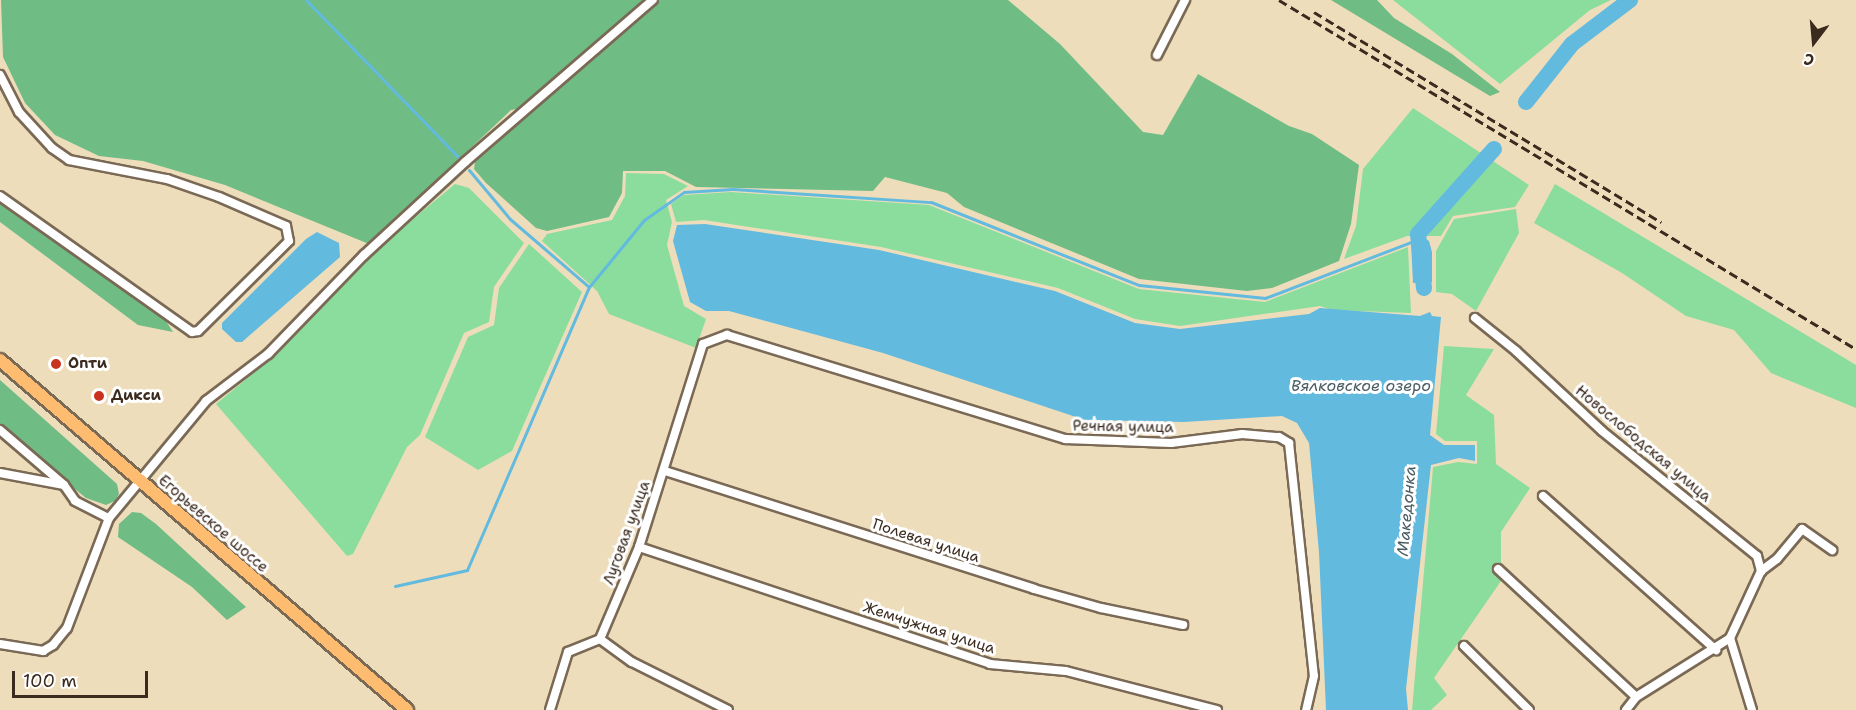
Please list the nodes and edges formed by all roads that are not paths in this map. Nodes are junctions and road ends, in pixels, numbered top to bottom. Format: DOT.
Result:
graph roads {
  1 [pos="653,0"];
  2 [pos="1185,0"];
  3 [pos="1157,55"];
  4 [pos="0,75"];
  5 [pos="0,196"];
  6 [pos="1475,318"];
  7 [pos="703,344"];
  8 [pos="0,360"];
  9 [pos="0,430"];
  10 [pos="665,471"];
  11 [pos="0,473"];
  12 [pos="138,480"];
  13 [pos="64,485"];
  14 [pos="1543,496"];
  15 [pos="109,518"];
  16 [pos="639,547"];
  17 [pos="1832,550"];
  18 [pos="1497,568"];
  19 [pos="1761,571"];
  20 [pos="1183,625"];
  21 [pos="1730,638"];
  22 [pos="600,639"];
  23 [pos="0,645"];
  24 [pos="1464,646"];
  25 [pos="1716,650"];
  26 [pos="1636,697"];
  27 [pos="407,710"];
  28 [pos="550,710"];
  29 [pos="728,710"];
  30 [pos="1216,710"];
  31 [pos="1306,710"];
  32 [pos="1529,710"];
  33 [pos="1626,710"];
  34 [pos="1752,710"];
  1 -- 12 [label="street"];
  2 -- 3 [label="street"];
  4 -- 5 [label="street"];
  6 -- 19 [label="street, Новослободская улица"];
  7 -- 10 [label="street, Луговая улица"];
  7 -- 31 [label="street, Речная улица"];
  8 -- 12 [label="main road, Егорьевское шоссе"];
  9 -- 13 [label="street"];
  10 -- 16 [label="street, Луговая улица"];
  10 -- 20 [label="street, Полевая улица"];
  11 -- 13 [label="street"];
  12 -- 15 [label="street"];
  12 -- 27 [label="main road, Егорьевское шоссе"];
  13 -- 15 [label="street"];
  14 -- 25 [label="street"];
  15 -- 23 [label="street"];
  16 -- 22 [label="street, Луговая улица"];
  16 -- 30 [label="street, Жемчужная улица"];
  17 -- 19 [label="street"];
  18 -- 26 [label="street"];
  19 -- 21 [label="street"];
  21 -- 25 [label="street"];
  21 -- 34 [label="street"];
  22 -- 28 [label="street"];
  22 -- 29 [label="street"];
  24 -- 32 [label="street"];
  25 -- 26 [label="street"];
  26 -- 33 [label="street"];
}
